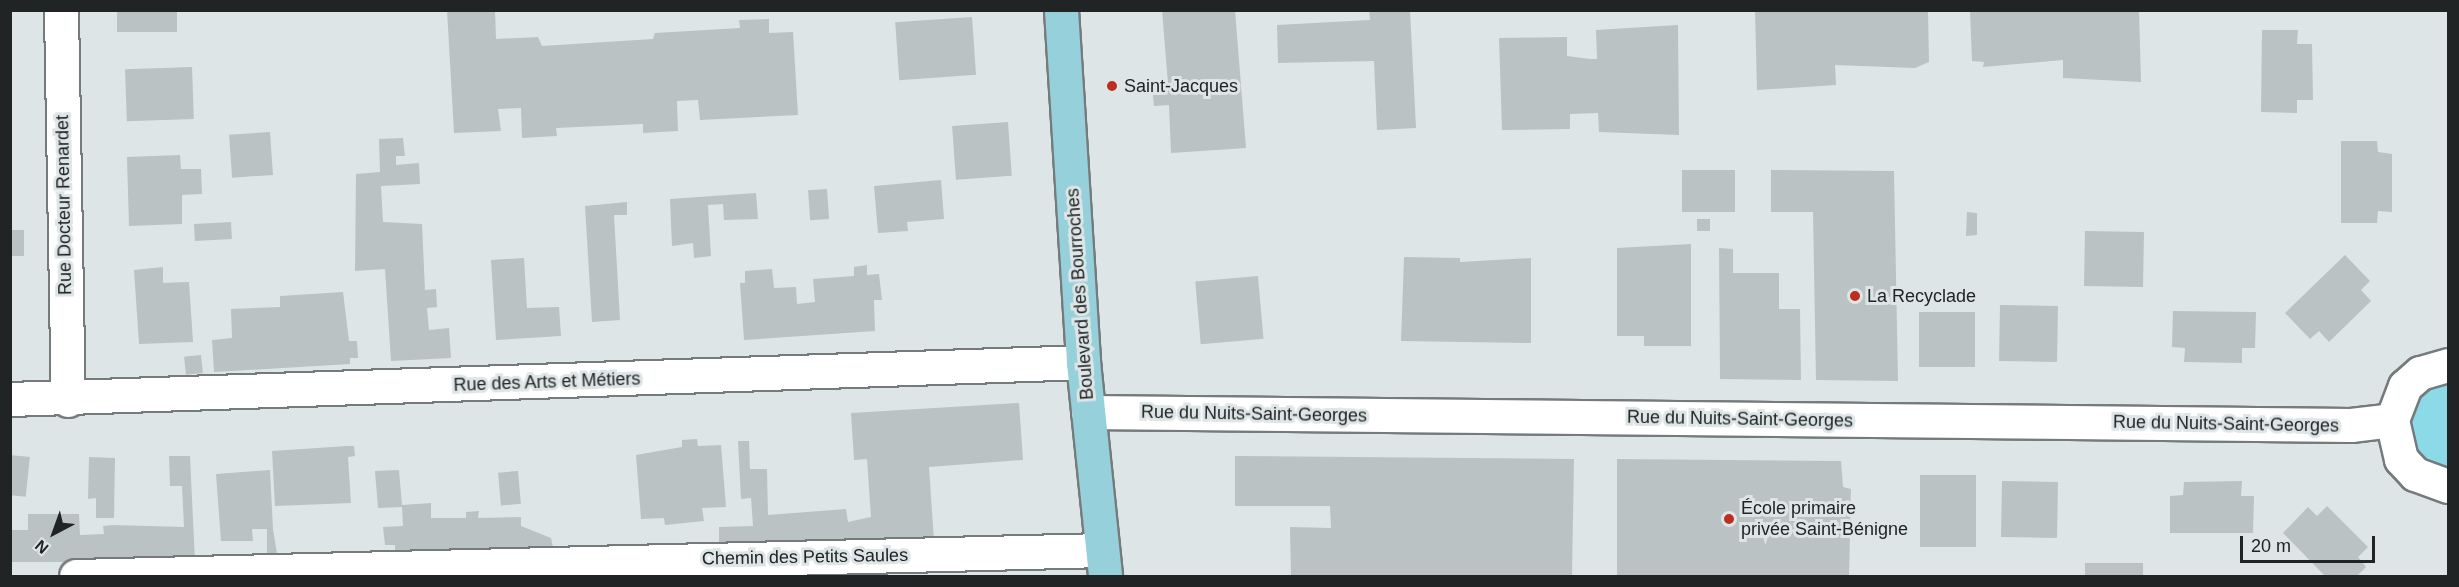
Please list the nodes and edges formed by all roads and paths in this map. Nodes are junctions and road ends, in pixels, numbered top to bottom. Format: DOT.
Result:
graph roads {
  1 [pos="60,10"];
  2 [pos="1061,10"];
  3 [pos="1083,362"];
  4 [pos="2448,365"];
  5 [pos="10,399"];
  6 [pos="68,400"];
  7 [pos="1088,412"];
  8 [pos="2392,420"];
  9 [pos="2448,486"];
  10 [pos="1103,563"];
  11 [pos="76,576"];
  1 -- 6 [label="street, Rue Docteur Renardet"];
  2 -- 3 [label="main road, Boulevard des Bourroches"];
  3 -- 6 [label="street, Rue des Arts et Métiers"];
  3 -- 7 [label="main road, Boulevard des Bourroches"];
  4 -- 8 [label="street"];
  5 -- 6 [label="street, Rue des Arts et Métiers"];
  7 -- 8 [label="street, Rue du Nuits-Saint-Georges"];
  7 -- 10 [label="main road, Boulevard des Bourroches"];
  8 -- 9 [label="street"];
  10 -- 11 [label="street, Chemin des Petits Saules"];
}
